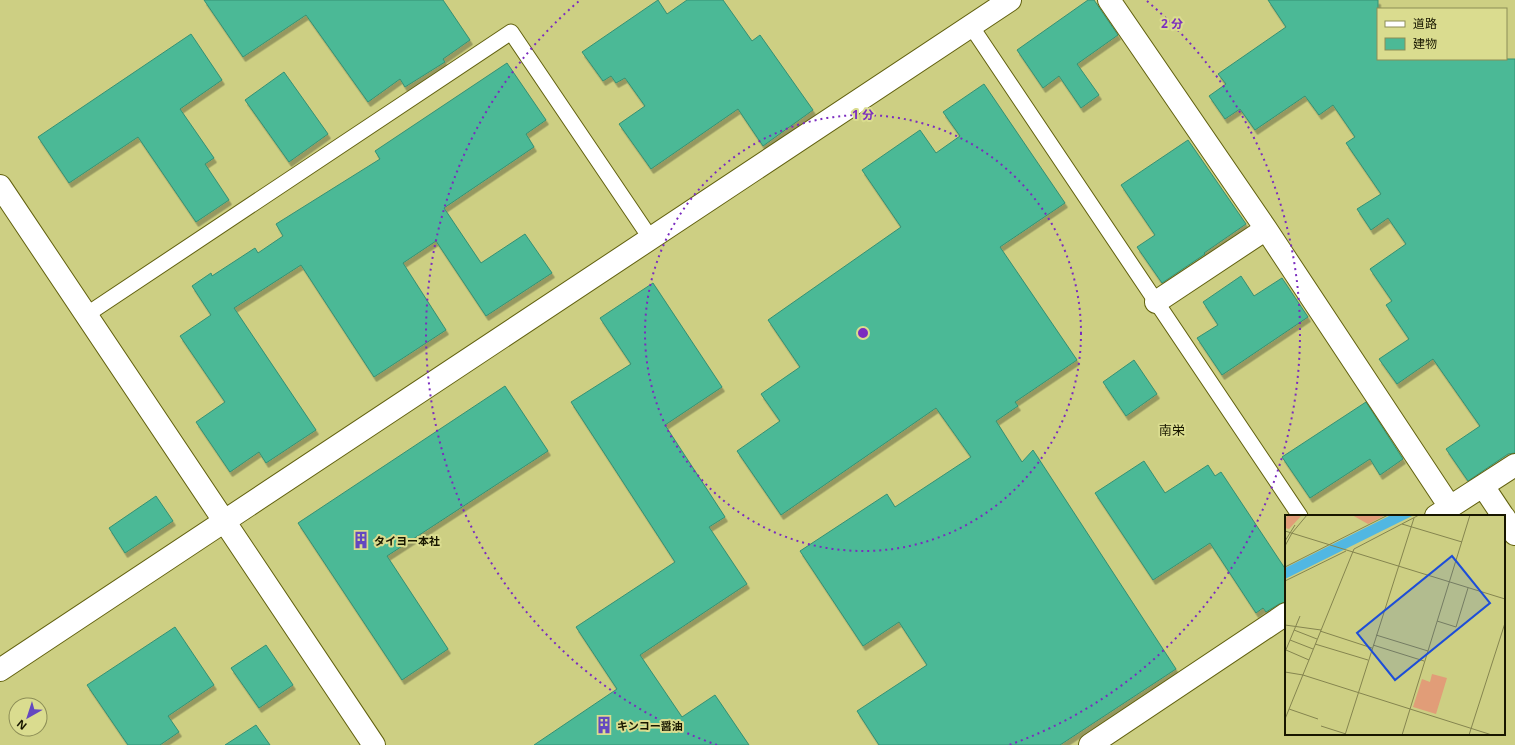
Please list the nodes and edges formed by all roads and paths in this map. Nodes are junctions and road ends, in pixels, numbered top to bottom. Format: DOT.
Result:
graph roads {
  1 [pos="1010,0"];
  2 [pos="1109,0"];
  3 [pos="971,26"];
  4 [pos="0,186"];
  5 [pos="1266,228"];
  6 [pos="651,239"];
  7 [pos="1156,302"];
  8 [pos="86,315"];
  9 [pos="1515,464"];
  10 [pos="1483,486"];
  11 [pos="1443,512"];
  12 [pos="1299,515"];
  13 [pos="1503,515"];
  14 [pos="1505,519"];
  15 [pos="224,520"];
  16 [pos="1515,534"];
  17 [pos="1285,615"];
  18 [pos="0,670"];
  19 [pos="374,745"];
  20 [pos="1090,745"];
  1 -- 3 [label="street"];
  2 -- 5 [label="street"];
  3 -- 6 [label="street"];
  3 -- 7 [label="street"];
  4 -- 8 [label="street"];
  5 -- 7 [label="street"];
  5 -- 11 [label="street"];
  6 -- 8 [label="street"];
  6 -- 15 [label="street"];
  7 -- 12 [label="street"];
  8 -- 15 [label="street"];
  9 -- 10 [label="street"];
  10 -- 11 [label="street"];
  10 -- 13 [label="street"];
  14 -- 16 [label="street"];
  15 -- 18 [label="street"];
  15 -- 19 [label="street"];
  17 -- 20 [label="street"];
}
